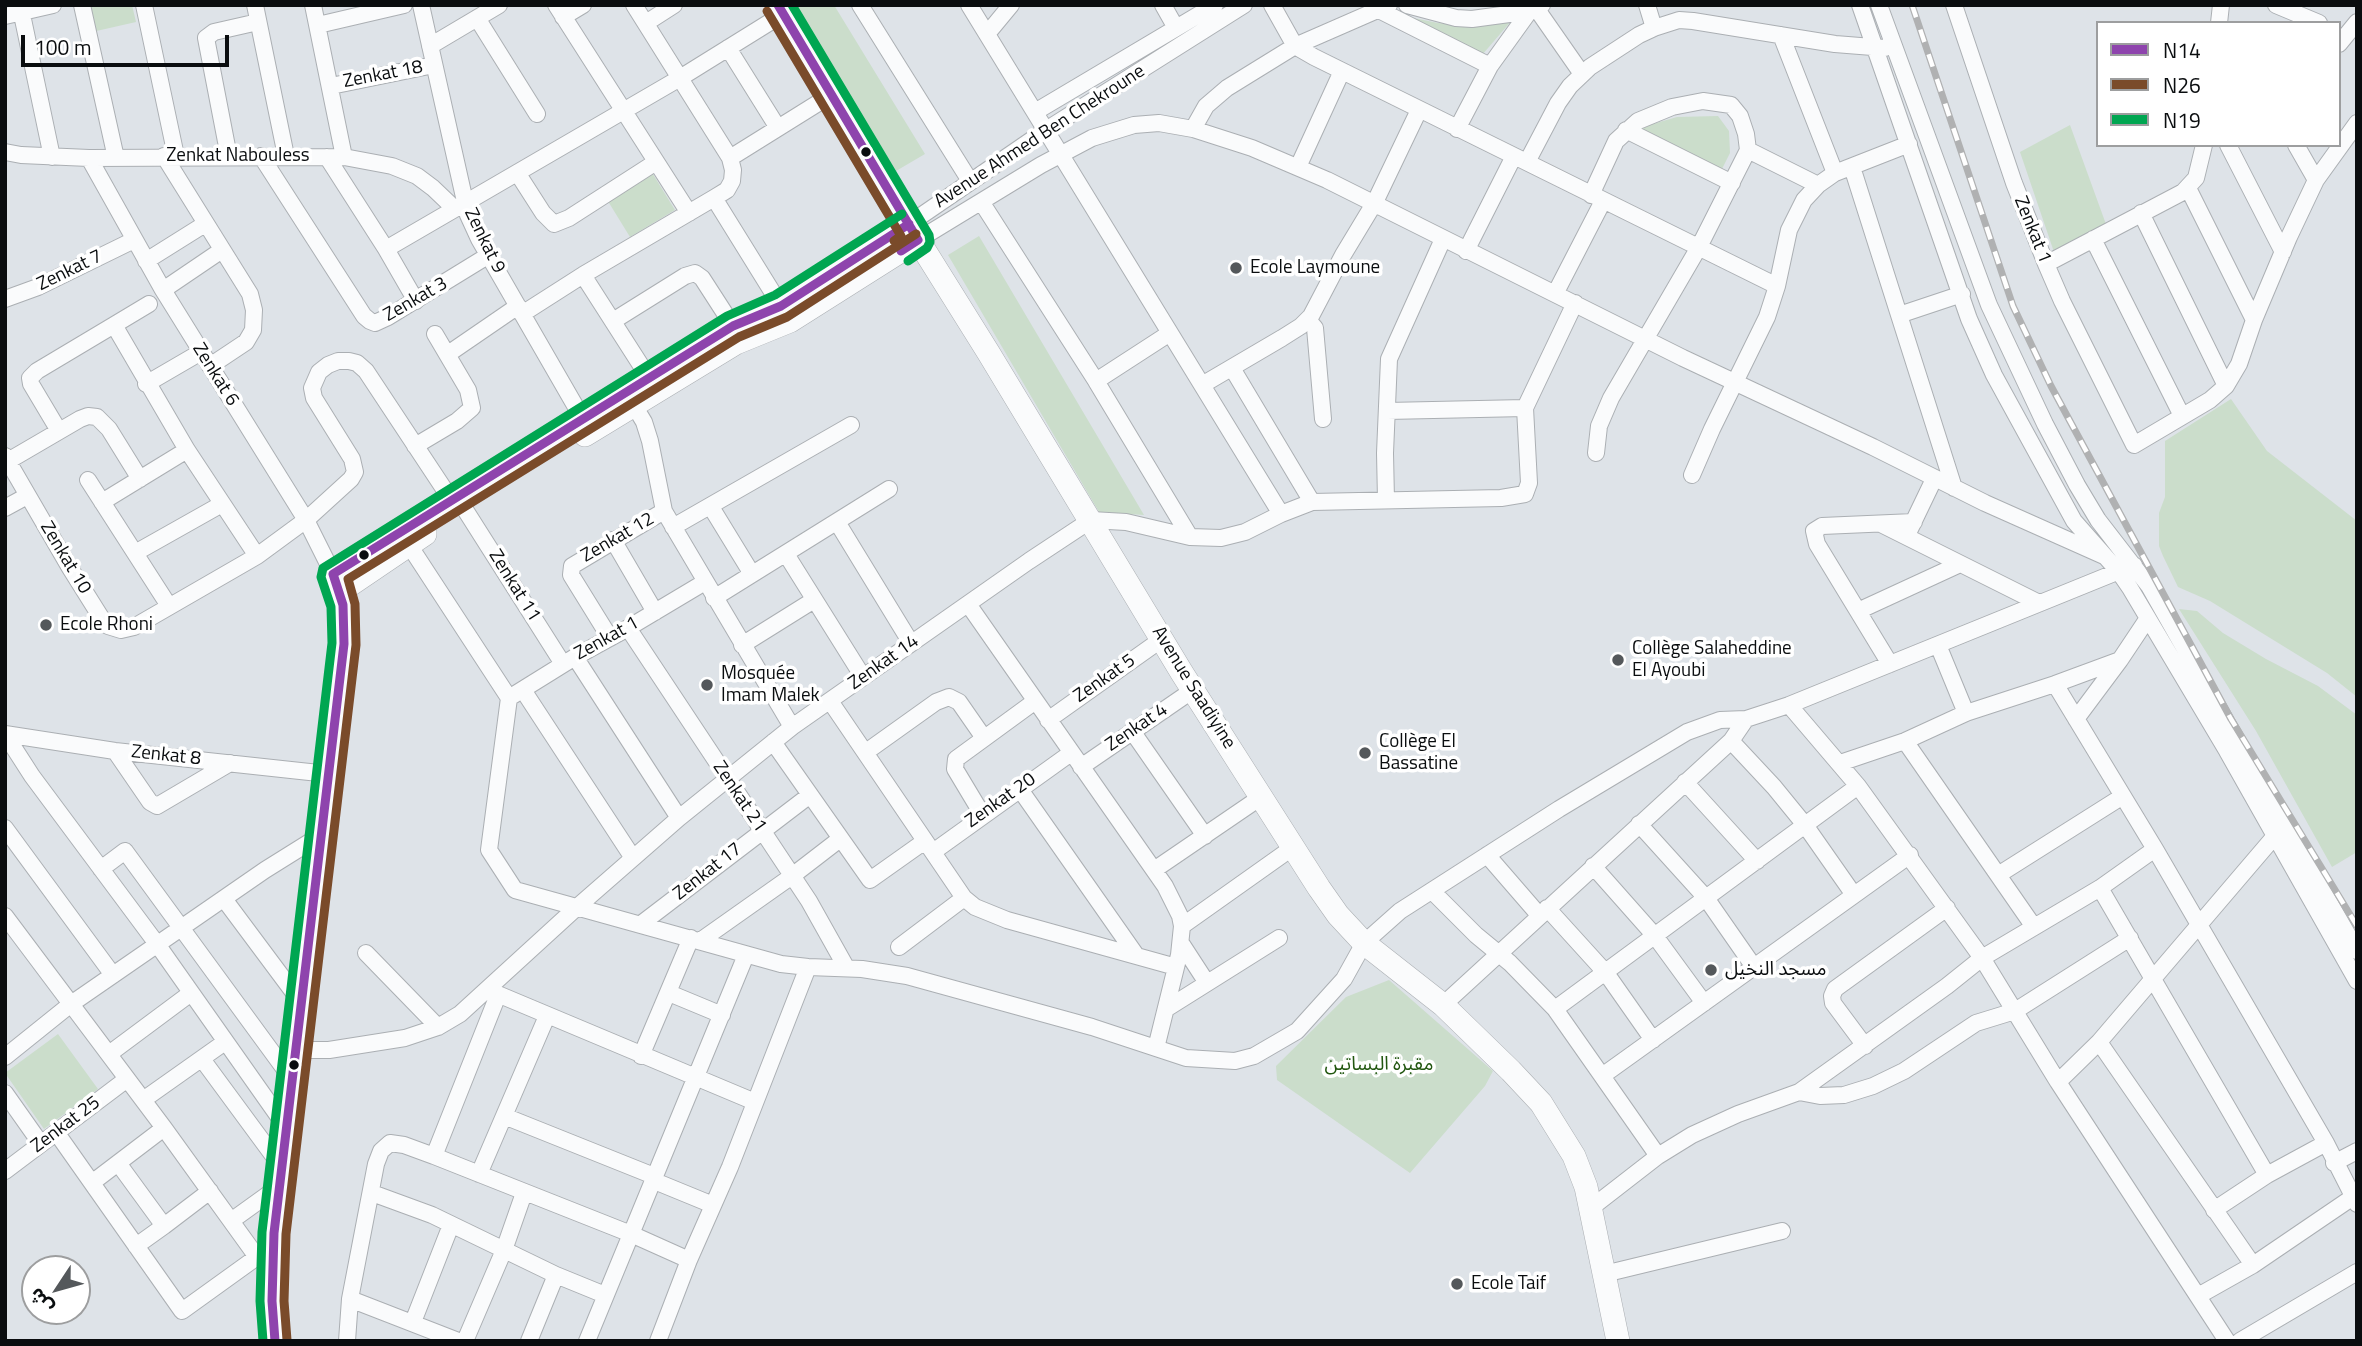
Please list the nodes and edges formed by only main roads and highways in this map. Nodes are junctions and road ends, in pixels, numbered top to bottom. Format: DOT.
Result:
graph roads {
  1 [pos="781,9"];
  2 [pos="913,232"];
  3 [pos="631,399"];
  4 [pos="458,505"];
  5 [pos="336,583"];
  6 [pos="275,1341"];
  7 [pos="1618,1341"];
  1 -- 2 [label="main road, Avenue Saadiyine"];
  2 -- 3 [label="main road, Avenue Ahmed Ben Chekroune"];
  2 -- 3 [label="main road, Avenue Ahmed Ben Chekroune"];
  2 -- 7 [label="main road, Avenue Saadiyine"];
  3 -- 4 [label="main road, Avenue Ahmed Ben Chekroune"];
  4 -- 5 [label="main road, Avenue Ahmed Ben Chekroune"];
  4 -- 5 [label="main road, Avenue Ahmed Ben Chekroune"];
  5 -- 6 [label="main road"];
}
